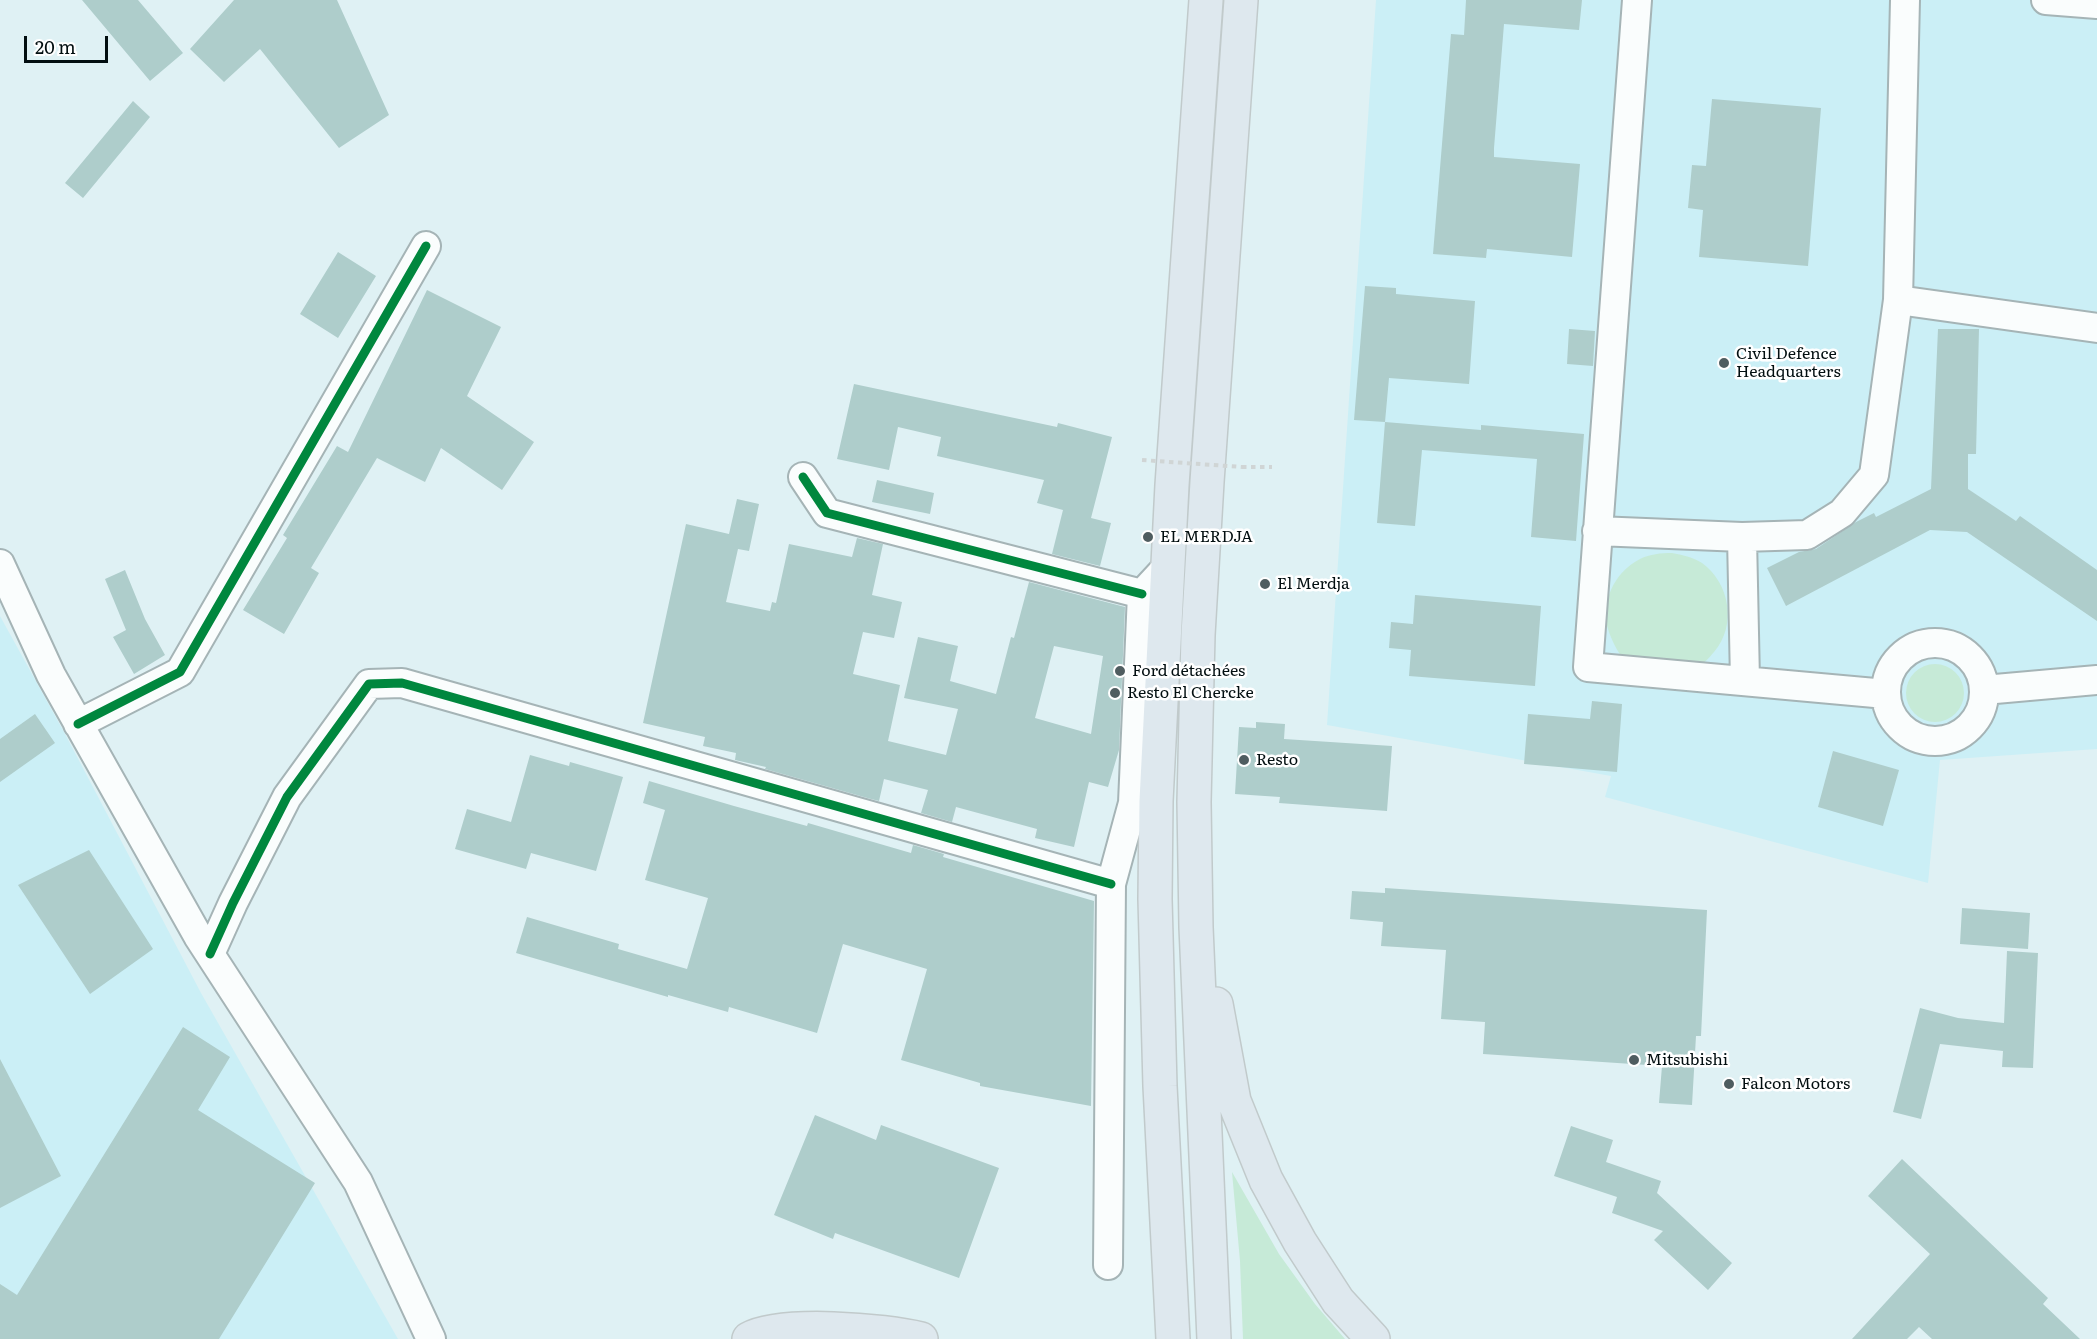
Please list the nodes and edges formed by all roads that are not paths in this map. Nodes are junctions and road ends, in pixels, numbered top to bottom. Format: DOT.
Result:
graph roads {
  1 [pos="1206,0"];
  2 [pos="1241,0"];
  3 [pos="1636,0"];
  4 [pos="1905,0"];
  5 [pos="2046,0"];
  6 [pos="2097,4"];
  7 [pos="426,246"];
  8 [pos="1898,300"];
  9 [pos="2097,328"];
  10 [pos="803,477"];
  11 [pos="1598,531"];
  12 [pos="1742,537"];
  13 [pos="0,564"];
  14 [pos="1168,566"];
  15 [pos="1142,594"];
  16 [pos="2097,680"];
  17 [pos="1745,681"];
  18 [pos="1984,690"];
  19 [pos="1886,694"];
  20 [pos="78,724"];
  21 [pos="1111,884"];
  22 [pos="1196,927"];
  23 [pos="210,954"];
  24 [pos="1108,1265"];
  25 [pos="431,1339"];
  26 [pos="749,1339"];
  27 [pos="921,1339"];
  28 [pos="1173,1339"];
  29 [pos="1214,1339"];
  30 [pos="1373,1339"];
  1 -- 14 [label="highway"];
  2 -- 22 [label="highway"];
  3 -- 11 [label="street"];
  4 -- 8 [label="street"];
  5 -- 6 [label="street"];
  7 -- 20 [label="street"];
  8 -- 9 [label="street"];
  8 -- 12 [label="street"];
  10 -- 15 [label="street"];
  11 -- 12 [label="street"];
  11 -- 17 [label="street"];
  12 -- 17 [label="street"];
  13 -- 20 [label="street"];
  14 -- 15 [label="street"];
  14 -- 28 [label="highway"];
  15 -- 21 [label="street"];
  16 -- 18 [label="street"];
  17 -- 19 [label="street"];
  18 -- 19 [label="street"];
  18 -- 19 [label="street"];
  20 -- 23 [label="street"];
  21 -- 23 [label="street"];
  21 -- 24 [label="street"];
  22 -- 29 [label="highway"];
  22 -- 30 [label="highway"];
  23 -- 25 [label="street"];
  26 -- 27 [label="highway"];
}
